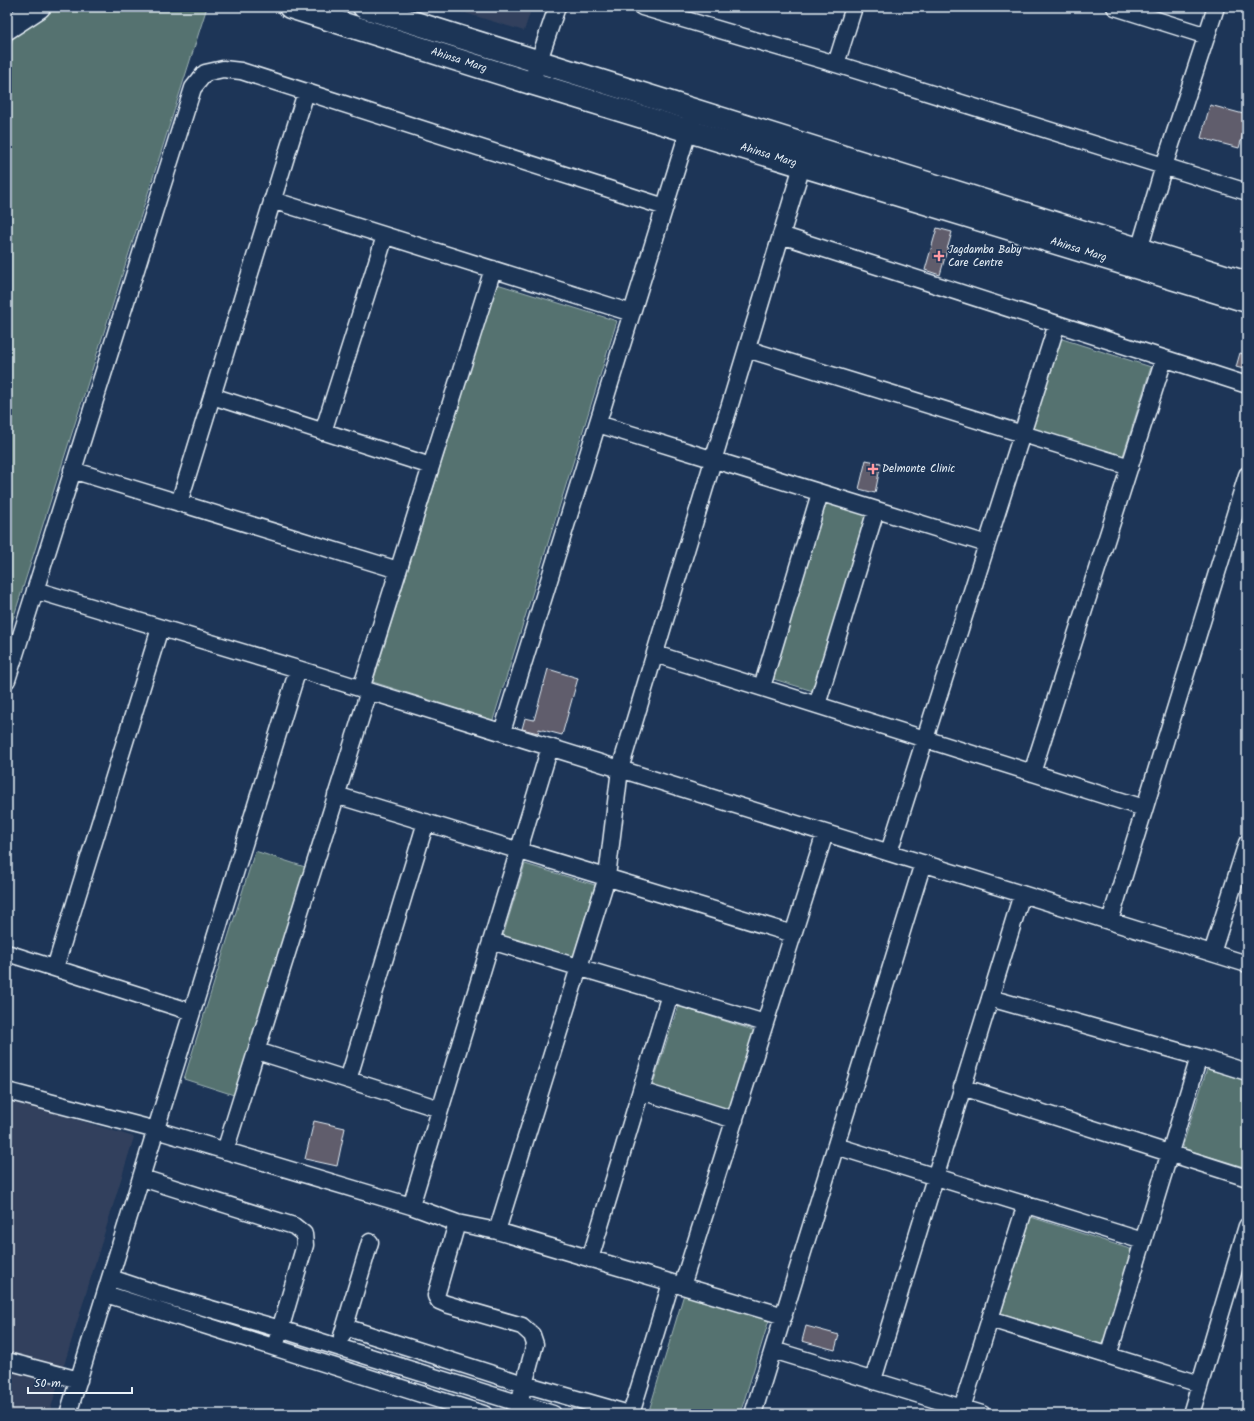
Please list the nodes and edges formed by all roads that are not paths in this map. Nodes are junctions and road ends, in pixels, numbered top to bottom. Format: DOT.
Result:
graph roads {
  1 [pos="39,7"];
  2 [pos="290,7"];
  3 [pos="364,7"];
  4 [pos="557,7"];
  5 [pos="642,7"];
  6 [pos="854,7"];
  7 [pos="1116,7"];
  8 [pos="1216,7"];
  9 [pos="7,28"];
  10 [pos="1207,36"];
  11 [pos="539,61"];
  12 [pos="836,64"];
  13 [pos="532,83"];
  14 [pos="306,92"];
  15 [pos="691,120"];
  16 [pos="805,156"];
  17 [pos="1164,166"];
  18 [pos="1247,192"];
  19 [pos="272,200"];
  20 [pos="665,207"];
  21 [pos="385,236"];
  22 [pos="781,236"];
  23 [pos="1136,258"];
  24 [pos="493,269"];
  25 [pos="1247,283"];
  26 [pos="1247,302"];
  27 [pos="632,313"];
  28 [pos="1056,324"];
  29 [pos="746,350"];
  30 [pos="1164,359"];
  31 [pos="1247,385"];
  32 [pos="212,396"];
  33 [pos="598,424"];
  34 [pos="323,432"];
  35 [pos="1021,434"];
  36 [pos="713,460"];
  37 [pos="431,466"];
  38 [pos="1130,468"];
  39 [pos="72,470"];
  40 [pos="1247,475"];
  41 [pos="820,492"];
  42 [pos="179,503"];
  43 [pos="876,510"];
  44 [pos="987,544"];
  45 [pos="398,570"];
  46 [pos="35,590"];
  47 [pos="160,628"];
  48 [pos="655,654"];
  49 [pos="298,669"];
  50 [pos="7,680"];
  51 [pos="762,687"];
  52 [pos="365,690"];
  53 [pos="816,705"];
  54 [pos="502,732"];
  55 [pos="925,739"];
  56 [pos="550,747"];
  57 [pos="620,769"];
  58 [pos="1032,773"];
  59 [pos="336,794"];
  60 [pos="1144,808"];
  61 [pos="426,822"];
  62 [pos="825,833"];
  63 [pos="1247,843"];
  64 [pos="519,850"];
  65 [pos="889,852"];
  66 [pos="923,863"];
  67 [pos="606,877"];
  68 [pos="1022,894"];
  69 [pos="1110,921"];
  70 [pos="793,934"];
  71 [pos="491,941"];
  72 [pos="7,953"];
  73 [pos="1212,953"];
  74 [pos="1247,964"];
  75 [pos="579,967"];
  76 [pos="55,968"];
  77 [pos="670,994"];
  78 [pos="990,998"];
  79 [pos="192,1012"];
  80 [pos="765,1023"];
  81 [pos="257,1051"];
  82 [pos="1199,1057"];
  83 [pos="1247,1072"];
  84 [pos="348,1080"];
  85 [pos="962,1087"];
  86 [pos="7,1091"];
  87 [pos="641,1091"];
  88 [pos="440,1109"];
  89 [pos="735,1120"];
  90 [pos="156,1130"];
  91 [pos="836,1146"];
  92 [pos="225,1151"];
  93 [pos="1170,1153"];
  94 [pos="935,1176"];
  95 [pos="142,1178"];
  96 [pos="1247,1178"];
  97 [pos="1026,1204"];
  98 [pos="411,1206"];
  99 [pos="457,1223"];
  100 [pos="1247,1226"];
  101 [pos="497,1231"];
  102 [pos="1143,1241"];
  103 [pos="370,1242"];
  104 [pos="590,1259"];
  105 [pos="111,1278"];
  106 [pos="676,1284"];
  107 [pos="106,1294"];
  108 [pos="784,1316"];
  109 [pos="990,1319"];
  110 [pos="344,1327"];
  111 [pos="280,1330"];
  112 [pos="275,1347"];
  113 [pos="338,1348"];
  114 [pos="773,1350"];
  115 [pos="1108,1356"];
  116 [pos="7,1361"];
  117 [pos="79,1380"];
  118 [pos="873,1380"];
  119 [pos="524,1384"];
  120 [pos="1200,1384"];
  121 [pos="962,1408"];
  122 [pos="516,1409"];
  123 [pos="68,1414"];
  124 [pos="484,1414"];
  125 [pos="553,1414"];
  126 [pos="630,1414"];
  127 [pos="753,1414"];
  128 [pos="982,1414"];
  129 [pos="1191,1414"];
  1 -- 9 [label="highway"];
  2 -- 13 [label="highway, Ahinsa Marg"];
  3 -- 11 [label="highway, Ahinsa Marg"];
  4 -- 11 [label="street"];
  5 -- 12 [label="street"];
  6 -- 12 [label="street"];
  7 -- 10 [label="street"];
  8 -- 10 [label="street"];
  10 -- 17 [label="street"];
  11 -- 13 [label="street"];
  11 -- 15 [label="highway, Ahinsa Marg"];
  12 -- 17 [label="street"];
  13 -- 15 [label="highway, Ahinsa Marg"];
  14 -- 19 [label="street"];
  14 -- 20 [label="street"];
  14 -- 39 [label="street"];
  15 -- 16 [label="highway, Ahinsa Marg"];
  15 -- 20 [label="street"];
  16 -- 22 [label="street"];
  16 -- 23 [label="highway, Ahinsa Marg"];
  17 -- 18 [label="street"];
  17 -- 23 [label="street"];
  19 -- 21 [label="street"];
  19 -- 32 [label="street"];
  20 -- 27 [label="street"];
  21 -- 24 [label="street"];
  21 -- 34 [label="street"];
  22 -- 28 [label="street"];
  22 -- 29 [label="street"];
  23 -- 25 [label="highway, Ahinsa Marg"];
  23 -- 26 [label="highway, Ahinsa Marg"];
  24 -- 27 [label="street"];
  24 -- 37 [label="street"];
  27 -- 33 [label="street"];
  28 -- 30 [label="street"];
  28 -- 35 [label="street"];
  29 -- 35 [label="street"];
  29 -- 36 [label="street"];
  30 -- 31 [label="street"];
  30 -- 38 [label="street"];
  32 -- 34 [label="street"];
  32 -- 42 [label="street"];
  33 -- 36 [label="street"];
  33 -- 54 [label="street"];
  34 -- 37 [label="street"];
  35 -- 38 [label="street"];
  35 -- 44 [label="street"];
  36 -- 41 [label="street"];
  36 -- 48 [label="street"];
  37 -- 45 [label="street"];
  38 -- 58 [label="street"];
  39 -- 42 [label="street"];
  39 -- 46 [label="street"];
  40 -- 60 [label="street"];
  41 -- 43 [label="street"];
  41 -- 51 [label="street"];
  42 -- 45 [label="street"];
  43 -- 44 [label="street"];
  43 -- 53 [label="street"];
  44 -- 55 [label="street"];
  45 -- 52 [label="street"];
  46 -- 47 [label="street"];
  46 -- 50 [label="street"];
  47 -- 49 [label="street"];
  47 -- 76 [label="street"];
  48 -- 51 [label="street"];
  48 -- 57 [label="street"];
  49 -- 52 [label="street"];
  49 -- 79 [label="street"];
  51 -- 53 [label="street"];
  52 -- 54 [label="street"];
  52 -- 59 [label="street"];
  53 -- 55 [label="street"];
  54 -- 56 [label="street"];
  55 -- 58 [label="street"];
  55 -- 65 [label="street"];
  56 -- 57 [label="street"];
  56 -- 64 [label="street"];
  57 -- 62 [label="street"];
  57 -- 67 [label="street"];
  58 -- 60 [label="street"];
  59 -- 61 [label="street"];
  59 -- 81 [label="street"];
  60 -- 69 [label="street"];
  61 -- 64 [label="street"];
  61 -- 84 [label="street"];
  62 -- 65 [label="street"];
  62 -- 70 [label="street"];
  63 -- 73 [label="street"];
  64 -- 67 [label="street"];
  64 -- 71 [label="street"];
  65 -- 66 [label="street"];
  66 -- 68 [label="street"];
  66 -- 91 [label="street"];
  67 -- 70 [label="street"];
  67 -- 75 [label="street"];
  68 -- 69 [label="street"];
  68 -- 78 [label="street"];
  69 -- 73 [label="street"];
  70 -- 80 [label="street"];
  71 -- 75 [label="street"];
  71 -- 88 [label="street"];
  72 -- 76 [label="street"];
  73 -- 74 [label="street"];
  75 -- 77 [label="street"];
  75 -- 101 [label="street"];
  76 -- 79 [label="street"];
  77 -- 80 [label="street"];
  77 -- 87 [label="street"];
  78 -- 82 [label="street"];
  78 -- 85 [label="street"];
  79 -- 90 [label="street"];
  80 -- 89 [label="street"];
  81 -- 84 [label="street"];
  81 -- 92 [label="street"];
  82 -- 83 [label="street"];
  82 -- 93 [label="street"];
  84 -- 88 [label="street"];
  85 -- 93 [label="street"];
  85 -- 94 [label="street"];
  86 -- 90 [label="street"];
  87 -- 89 [label="street"];
  87 -- 104 [label="street"];
  88 -- 98 [label="street"];
  89 -- 106 [label="street"];
  90 -- 92 [label="street"];
  90 -- 95 [label="street"];
  91 -- 94 [label="street"];
  91 -- 108 [label="street"];
  92 -- 98 [label="street"];
  93 -- 96 [label="street"];
  93 -- 102 [label="street"];
  94 -- 97 [label="street"];
  94 -- 118 [label="street"];
  95 -- 105 [label="street"];
  95 -- 111 [label="street"];
  97 -- 102 [label="street"];
  97 -- 109 [label="street"];
  98 -- 99 [label="street"];
  99 -- 101 [label="street"];
  99 -- 119 [label="street"];
  100 -- 120 [label="street"];
  101 -- 104 [label="street"];
  102 -- 115 [label="street"];
  103 -- 110 [label="street"];
  104 -- 106 [label="street"];
  105 -- 107 [label="street"];
  105 -- 111 [label="street"];
  106 -- 108 [label="street"];
  106 -- 126 [label="street"];
  107 -- 112 [label="street"];
  107 -- 117 [label="street"];
  108 -- 114 [label="street"];
  109 -- 115 [label="street"];
  109 -- 121 [label="street"];
  110 -- 113 [label="street"];
  110 -- 119 [label="street"];
  111 -- 112 [label="street"];
  111 -- 113 [label="street"];
  112 -- 124 [label="street"];
  113 -- 122 [label="street"];
  114 -- 118 [label="street"];
  114 -- 127 [label="street"];
  115 -- 120 [label="street"];
  116 -- 117 [label="street"];
  117 -- 123 [label="street"];
  118 -- 121 [label="street"];
  119 -- 122 [label="street"];
  119 -- 126 [label="street"];
  120 -- 129 [label="street"];
  121 -- 128 [label="street"];
  122 -- 125 [label="street"];
}
